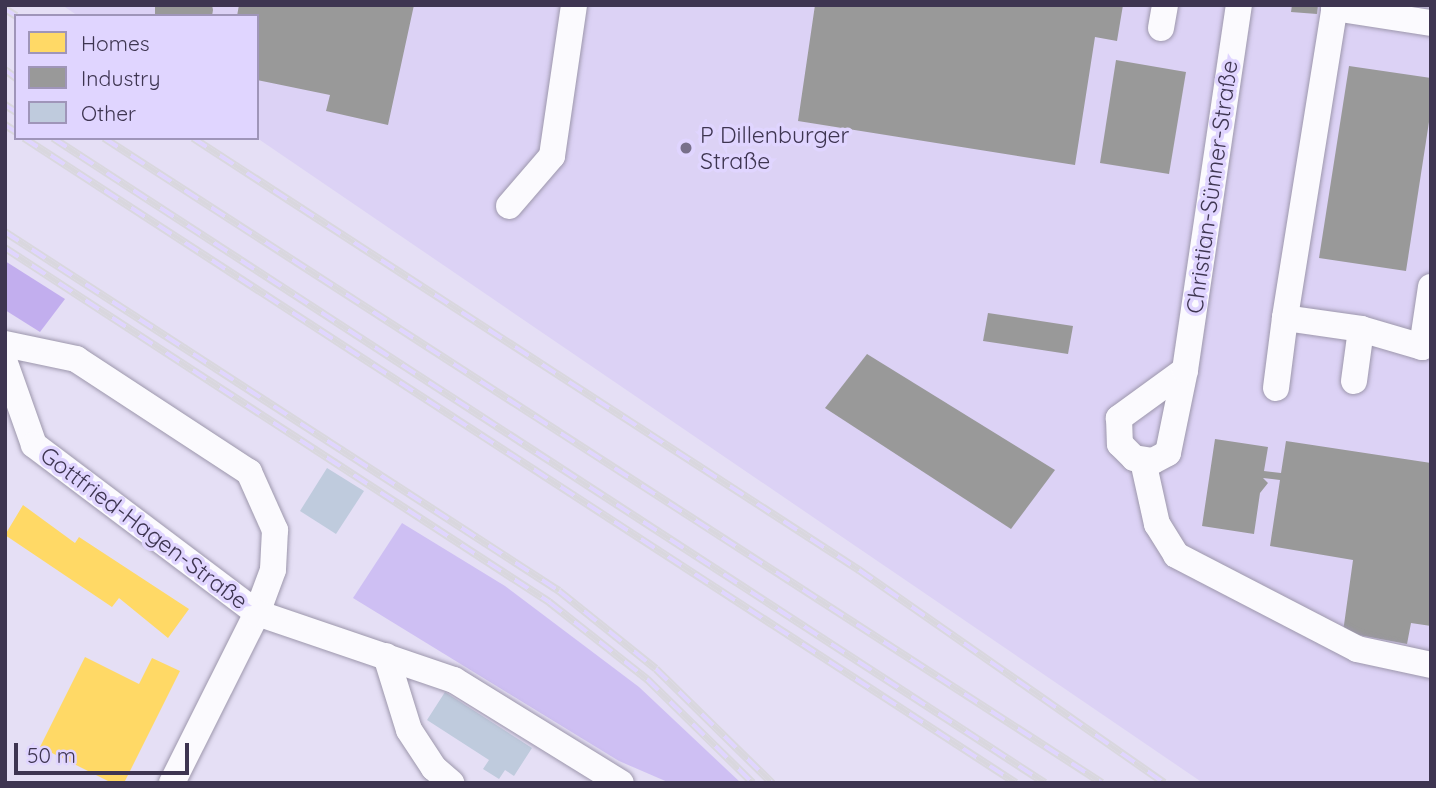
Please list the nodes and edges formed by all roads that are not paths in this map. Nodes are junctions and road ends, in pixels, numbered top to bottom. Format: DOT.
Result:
graph roads {
  1 [pos="574,5"];
  2 [pos="1239,5"];
  3 [pos="1334,7"];
  4 [pos="1431,23"];
  5 [pos="509,206"];
  6 [pos="1431,287"];
  7 [pos="1286,318"];
  8 [pos="1361,329"];
  9 [pos="5,344"];
  10 [pos="1426,348"];
  11 [pos="5,363"];
  12 [pos="1185,370"];
  13 [pos="1354,381"];
  14 [pos="1276,388"];
  15 [pos="1143,461"];
  16 [pos="257,613"];
  17 [pos="386,656"];
  18 [pos="1431,665"];
  19 [pos="172,783"];
  20 [pos="451,783"];
  21 [pos="621,783"];
  1 -- 5 [label="street"];
  2 -- 12 [label="street, Christian-Sünner-Straße"];
  3 -- 4 [label="street"];
  3 -- 7 [label="street"];
  6 -- 10 [label="street"];
  7 -- 8 [label="street"];
  7 -- 14 [label="street"];
  8 -- 10 [label="street"];
  8 -- 13 [label="street"];
  9 -- 16 [label="street"];
  11 -- 16 [label="street, Gottfried-Hagen-Straße"];
  12 -- 15 [label="street, Christian-Sünner-Straße"];
  12 -- 15 [label="street"];
  15 -- 18 [label="street"];
  16 -- 17 [label="street, Gottfried-Hagen-Straße"];
  16 -- 19 [label="street"];
  17 -- 20 [label="street"];
  17 -- 21 [label="street, Gottfried-Hagen-Straße"];
}
